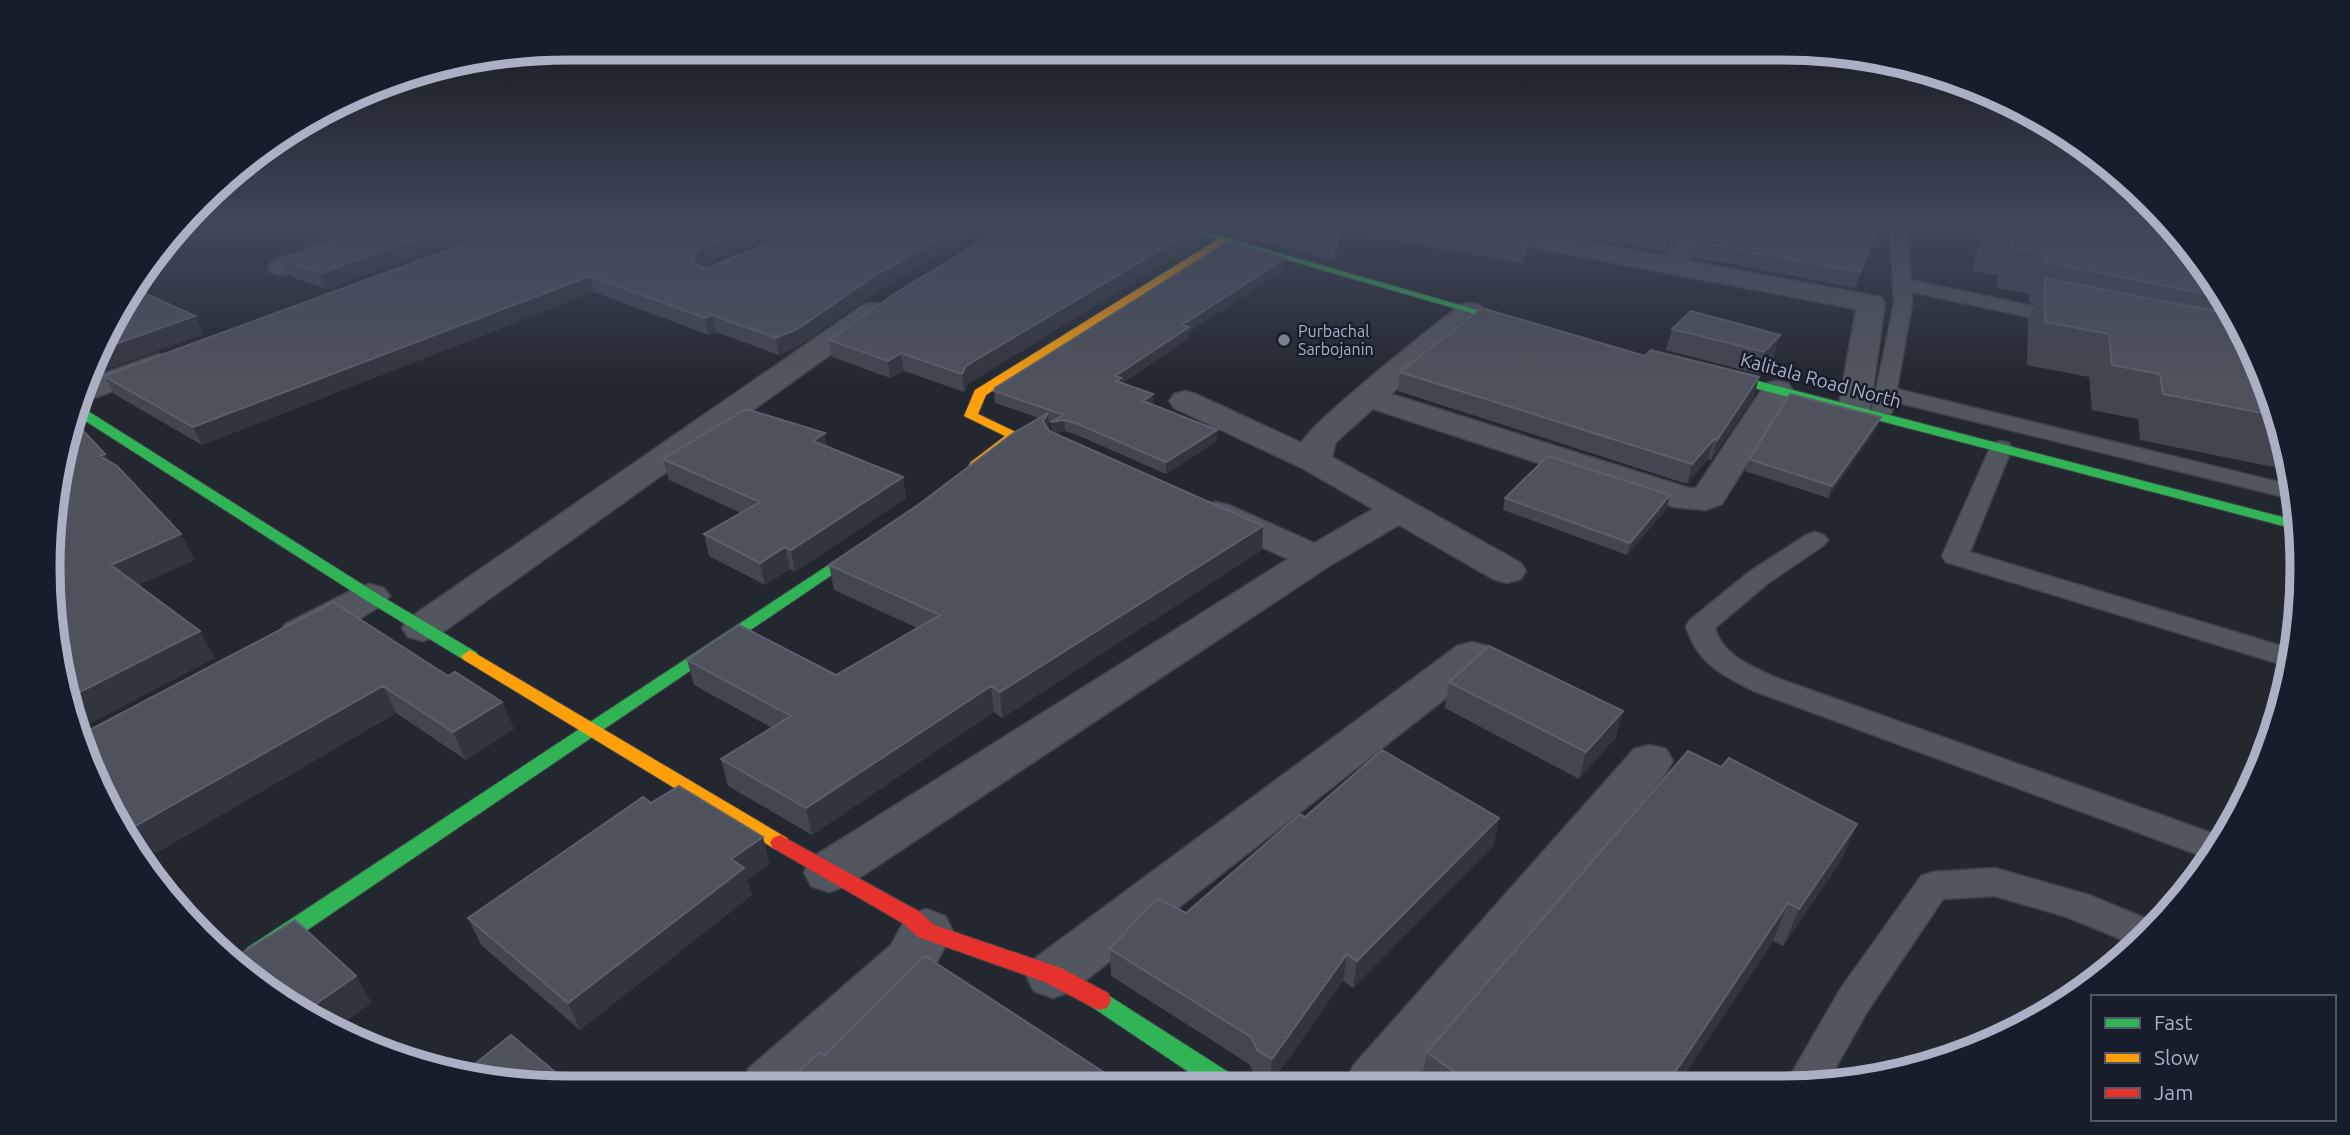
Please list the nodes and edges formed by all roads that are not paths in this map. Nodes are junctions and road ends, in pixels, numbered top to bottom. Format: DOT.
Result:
graph roads {
  1 [pos="1163,278"];
  2 [pos="1356,278"];
  3 [pos="1743,278"];
  4 [pos="1902,278"];
  5 [pos="1902,284"];
  6 [pos="900,292"];
  7 [pos="1470,311"];
  8 [pos="2087,324"];
  9 [pos="1539,329"];
  10 [pos="188,352"];
  11 [pos="1697,369"];
  12 [pos="92,388"];
  13 [pos="1777,390"];
  14 [pos="1886,393"];
  15 [pos="1368,397"];
  16 [pos="1185,401"];
  17 [pos="83,413"];
  18 [pos="1868,414"];
  19 [pos="2001,448"];
  20 [pos="1314,461"];
  21 [pos="961,477"];
  22 [pos="2284,490"];
  23 [pos="1190,501"];
  24 [pos="1398,510"];
  25 [pos="2288,523"];
  26 [pos="884,534"];
  27 [pos="1815,540"];
  28 [pos="1317,558"];
  29 [pos="1507,571"];
  30 [pos="370,596"];
  31 [pos="422,628"];
  32 [pos="271,649"];
  33 [pos="1472,656"];
  34 [pos="2283,656"];
  35 [pos="592,729"];
  36 [pos="1650,761"];
  37 [pos="2208,845"];
  38 [pos="829,872"];
  39 [pos="926,931"];
  40 [pos="2138,931"];
  41 [pos="246,960"];
  42 [pos="1053,975"];
  43 [pos="1811,1074"];
  44 [pos="783,1076"];
  45 [pos="1214,1076"];
  46 [pos="1382,1076"];
  1 -- 21 [label="street"];
  2 -- 7 [label="street"];
  3 -- 18 [label="street"];
  4 -- 5 [label="lane"];
  5 -- 8 [label="lane"];
  5 -- 14 [label="lane"];
  6 -- 31 [label="street"];
  7 -- 9 [label="street"];
  7 -- 15 [label="street"];
  10 -- 12 [label="street"];
  11 -- 13 [label="street, Kalitala Road North"];
  13 -- 15 [label="street"];
  13 -- 18 [label="street, Kalitala Road North"];
  14 -- 18 [label="lane"];
  14 -- 22 [label="lane"];
  15 -- 20 [label="street"];
  16 -- 20 [label="street"];
  17 -- 30 [label="street"];
  18 -- 19 [label="street, Kalitala Road North"];
  19 -- 25 [label="street, Kalitala Road North"];
  19 -- 34 [label="lane"];
  20 -- 24 [label="street"];
  23 -- 28 [label="street"];
  24 -- 28 [label="street"];
  24 -- 29 [label="street"];
  26 -- 35 [label="street"];
  27 -- 37 [label="lane"];
  28 -- 38 [label="street"];
  30 -- 31 [label="street"];
  30 -- 32 [label="street"];
  31 -- 35 [label="street"];
  33 -- 42 [label="street"];
  35 -- 38 [label="street"];
  35 -- 41 [label="street"];
  36 -- 46 [label="street"];
  38 -- 39 [label="street"];
  39 -- 42 [label="street"];
  39 -- 44 [label="street"];
  40 -- 43 [label="lane"];
  42 -- 45 [label="street"];
}
